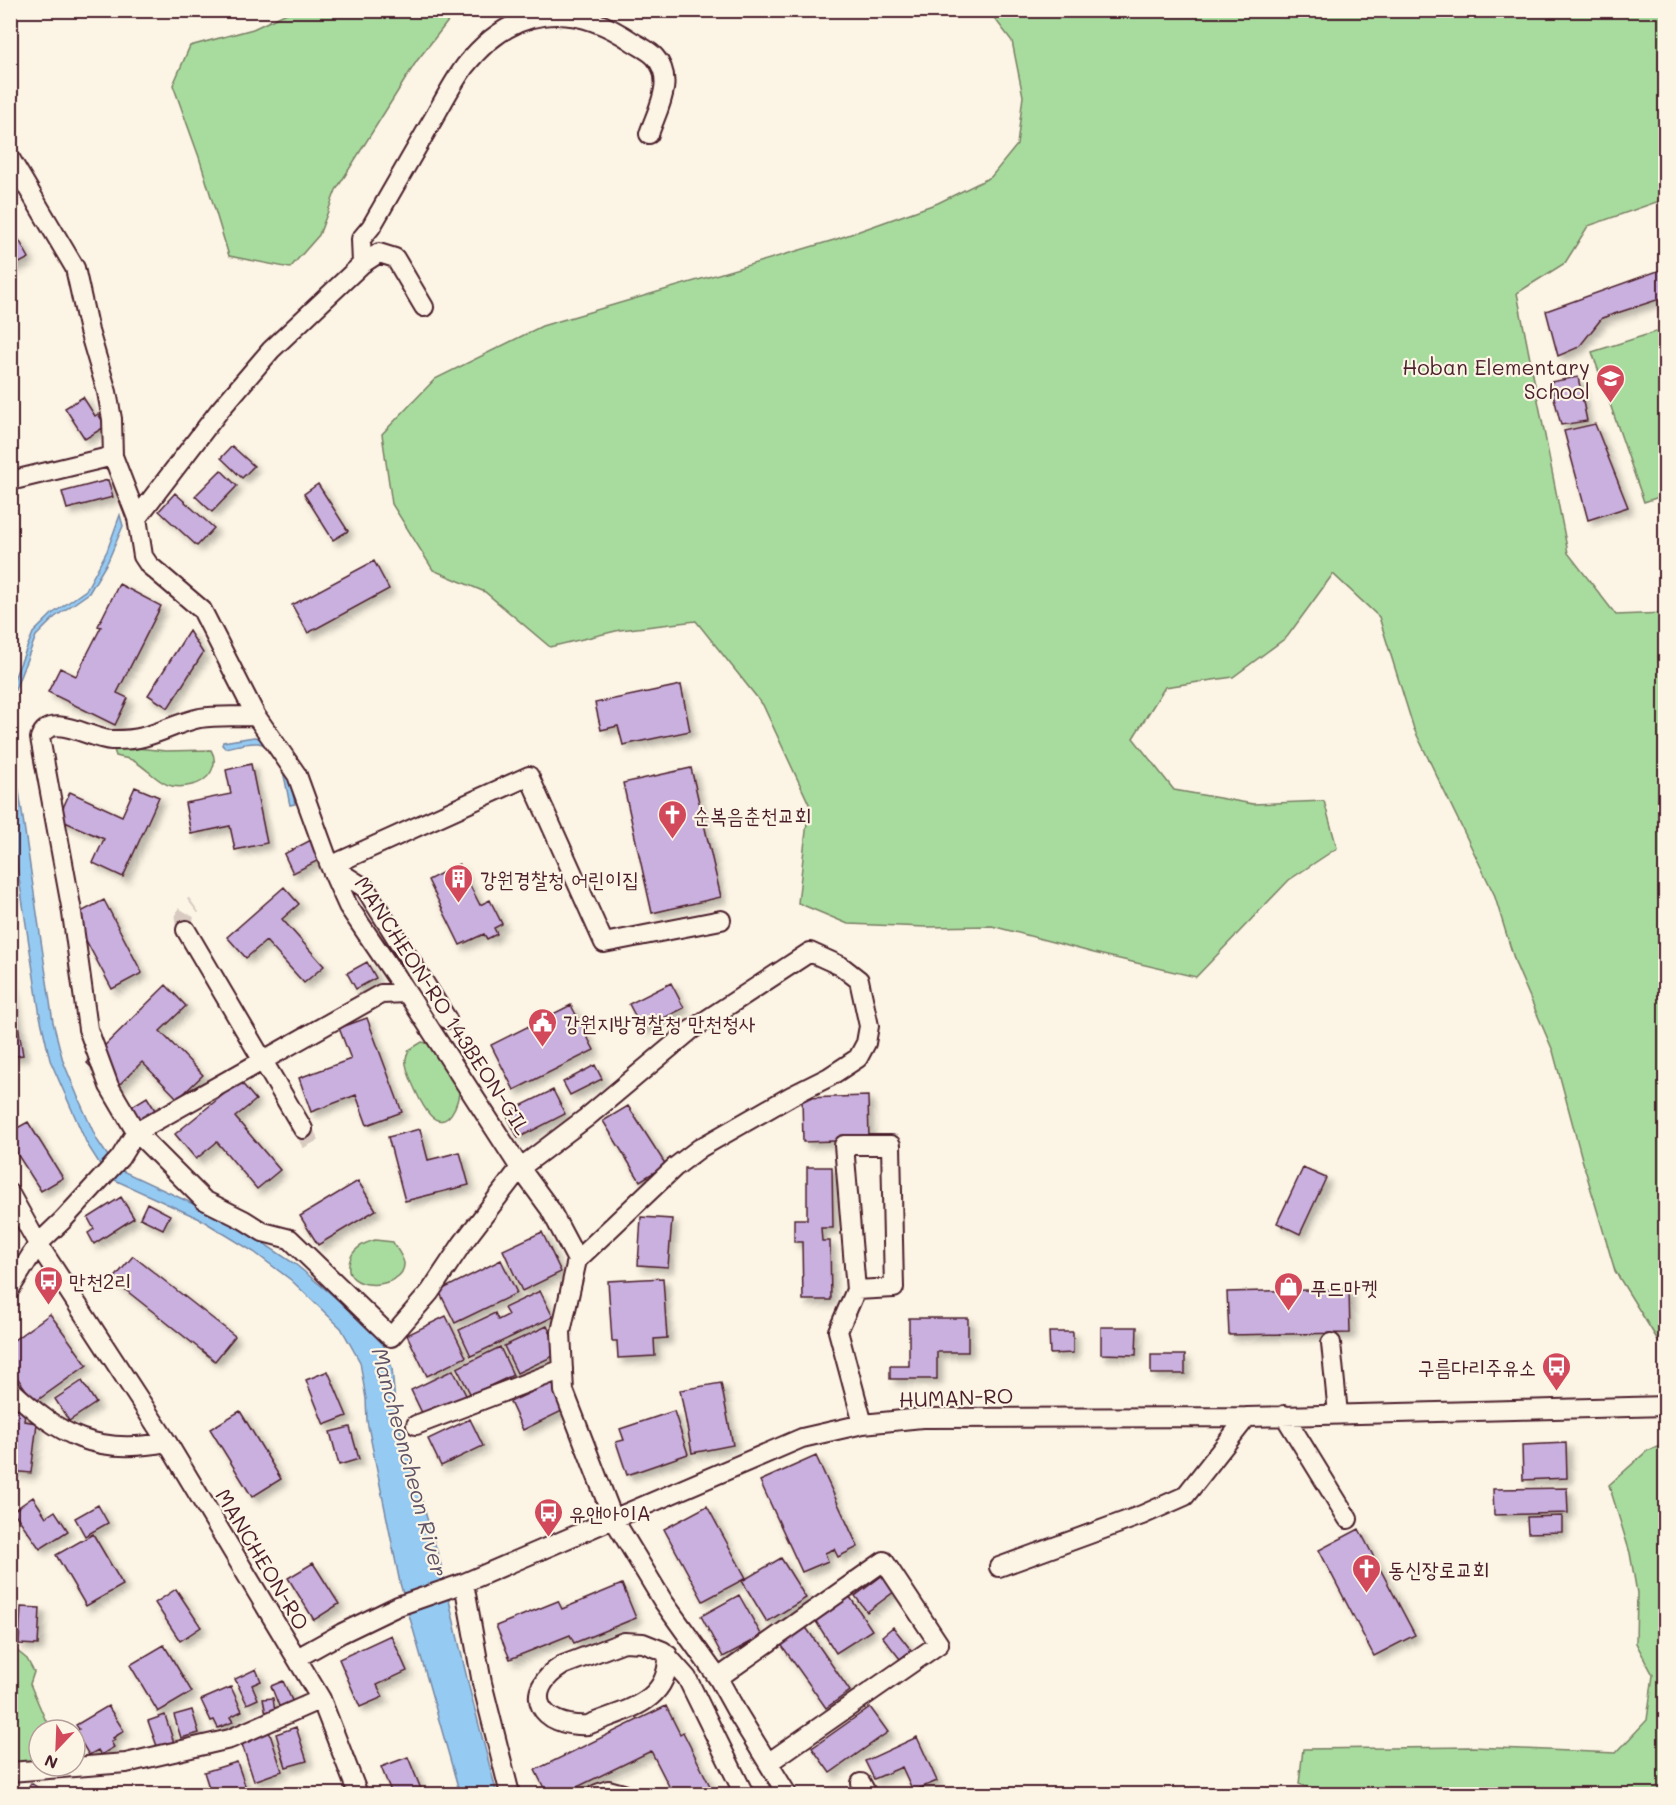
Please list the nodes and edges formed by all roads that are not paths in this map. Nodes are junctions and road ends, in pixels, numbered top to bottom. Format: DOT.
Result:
graph roads {
  1 [pos="649,134"];
  2 [pos="10,158"];
  3 [pos="362,264"];
  4 [pos="424,307"];
  5 [pos="113,456"];
  6 [pos="10,481"];
  7 [pos="137,518"];
  8 [pos="256,716"];
  9 [pos="330,866"];
  10 [pos="721,920"];
  11 [pos="186,930"];
  12 [pos="407,993"];
  13 [pos="447,1019"];
  14 [pos="263,1061"];
  15 [pos="303,1130"];
  16 [pos="136,1132"];
  17 [pos="520,1168"];
  18 [pos="10,1194"];
  19 [pos="38,1244"];
  20 [pos="577,1260"];
  21 [pos="10,1289"];
  22 [pos="856,1290"];
  23 [pos="1331,1343"];
  24 [pos="563,1369"];
  25 [pos="10,1389"];
  26 [pos="1665,1406"];
  27 [pos="1338,1414"];
  28 [pos="1284,1415"];
  29 [pos="1247,1417"];
  30 [pos="863,1424"];
  31 [pos="416,1425"];
  32 [pos="167,1442"];
  33 [pos="613,1518"];
  34 [pos="1348,1519"];
  35 [pos="999,1567"];
  36 [pos="460,1584"];
  37 [pos="668,1655"];
  38 [pos="297,1658"];
  39 [pos="718,1678"];
  40 [pos="321,1699"];
  41 [pos="768,1763"];
  42 [pos="10,1772"];
  43 [pos="358,1794"];
  44 [pos="510,1794"];
  45 [pos="597,1794"];
  46 [pos="623,1794"];
  47 [pos="744,1794"];
  48 [pos="787,1794"];
  1 -- 3 [label="street"];
  2 -- 5 [label="street, MANCHEON-RO 143BEON-GIL"];
  3 -- 4 [label="street"];
  3 -- 7 [label="street"];
  5 -- 6 [label="street"];
  5 -- 7 [label="street, MANCHEON-RO 143BEON-GIL"];
  7 -- 8 [label="street, MANCHEON-RO 143BEON-GIL"];
  8 -- 9 [label="street, MANCHEON-RO 143BEON-GIL"];
  8 -- 16 [label="street"];
  9 -- 10 [label="street, MANCHEON-RO 143BEON-GIL"];
  9 -- 12 [label="street, MANCHEON-RO 143BEON-GIL"];
  9 -- 13 [label="street"];
  11 -- 14 [label="street"];
  12 -- 14 [label="street"];
  12 -- 17 [label="street, MANCHEON-RO 143BEON-GIL"];
  14 -- 15 [label="street"];
  14 -- 16 [label="street"];
  16 -- 17 [label="street"];
  16 -- 19 [label="street"];
  17 -- 20 [label="street, MANCHEON-RO 143BEON-GIL"];
  17 -- 20 [label="street, MANCHEON-RO 143BEON-GIL"];
  18 -- 19 [label="street, MANCHEON-RO"];
  19 -- 21 [label="street"];
  19 -- 32 [label="street, MANCHEON-RO"];
  20 -- 24 [label="street"];
  22 -- 22 [label="street"];
  22 -- 30 [label="street"];
  23 -- 27 [label="street"];
  24 -- 31 [label="street"];
  24 -- 33 [label="street"];
  25 -- 32 [label="street"];
  26 -- 27 [label="street, HUMAN-RO"];
  27 -- 28 [label="street, HUMAN-RO"];
  28 -- 29 [label="street, HUMAN-RO"];
  28 -- 34 [label="street"];
  29 -- 30 [label="street, HUMAN-RO"];
  29 -- 35 [label="street"];
  30 -- 33 [label="street, HUMAN-RO"];
  32 -- 38 [label="street, MANCHEON-RO"];
  33 -- 36 [label="street, HUMAN-RO"];
  33 -- 39 [label="street"];
  36 -- 38 [label="street, HUMAN-RO"];
  36 -- 44 [label="street"];
  37 -- 37 [label="street"];
  37 -- 47 [label="street"];
  38 -- 40 [label="street, MANCHEON-RO"];
  39 -- 41 [label="street"];
  39 -- 41 [label="street"];
  40 -- 42 [label="street"];
  40 -- 43 [label="street, MANCHEON-RO"];
  41 -- 48 [label="street"];
  45 -- 46 [label="street"];
}
